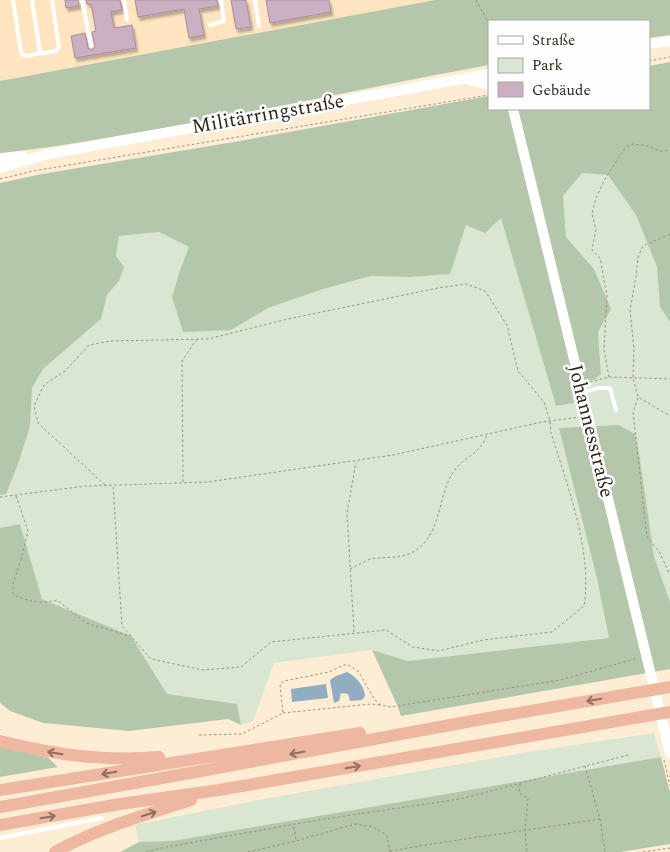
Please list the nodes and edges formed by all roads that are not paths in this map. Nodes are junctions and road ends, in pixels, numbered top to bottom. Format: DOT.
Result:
graph roads {
  1 [pos="13,0"];
  2 [pos="32,0"];
  3 [pos="52,0"];
  4 [pos="82,0"];
  5 [pos="124,0"];
  6 [pos="222,0"];
  7 [pos="255,0"];
  8 [pos="127,20"];
  9 [pos="210,25"];
  10 [pos="259,26"];
  11 [pos="670,40"];
  12 [pos="650,44"];
  13 [pos="91,46"];
  14 [pos="40,53"];
  15 [pos="488,74"];
  16 [pos="462,79"];
  17 [pos="488,85"];
  18 [pos="514,110"];
  19 [pos="48,154"];
  20 [pos="0,159"];
  21 [pos="0,168"];
  22 [pos="581,390"];
  23 [pos="616,410"];
  24 [pos="666,688"];
  25 [pos="669,712"];
  26 [pos="483,719"];
  27 [pos="0,741"];
  28 [pos="670,753"];
  29 [pos="226,754"];
  30 [pos="0,790"];
  31 [pos="219,790"];
  32 [pos="0,807"];
  33 [pos="102,818"];
  34 [pos="0,825"];
  35 [pos="0,838"];
  36 [pos="55,852"];
  1 -- 14 [label="lane"];
  2 -- 14 [label="lane"];
  3 -- 14 [label="lane"];
  4 -- 13 [label="lane"];
  5 -- 8 [label="lane"];
  6 -- 9 [label="lane"];
  7 -- 10 [label="lane"];
  11 -- 12 [label="main road"];
  15 -- 16 [label="main road, Militärringstraße"];
  16 -- 17 [label="main road"];
  16 -- 19 [label="main road, Militärringstraße"];
  18 -- 22 [label="main road, Johannesstraße"];
  19 -- 20 [label="main road, Militärringstraße"];
  19 -- 21 [label="main road, Militärringstraße"];
  22 -- 23 [label="lane"];
  22 -- 28 [label="main road, Johannesstraße"];
  24 -- 26 [label="highway, one-way"];
  31 -- 25 [label="highway, one-way"];
  26 -- 29 [label="highway"];
  26 -- 32 [label="highway, one-way"];
  29 -- 27 [label="highway, one-way"];
  29 -- 30 [label="highway, one-way"];
  34 -- 31 [label="highway, one-way"];
  36 -- 31 [label="highway, one-way"];
  33 -- 35 [label="lane"];
}
